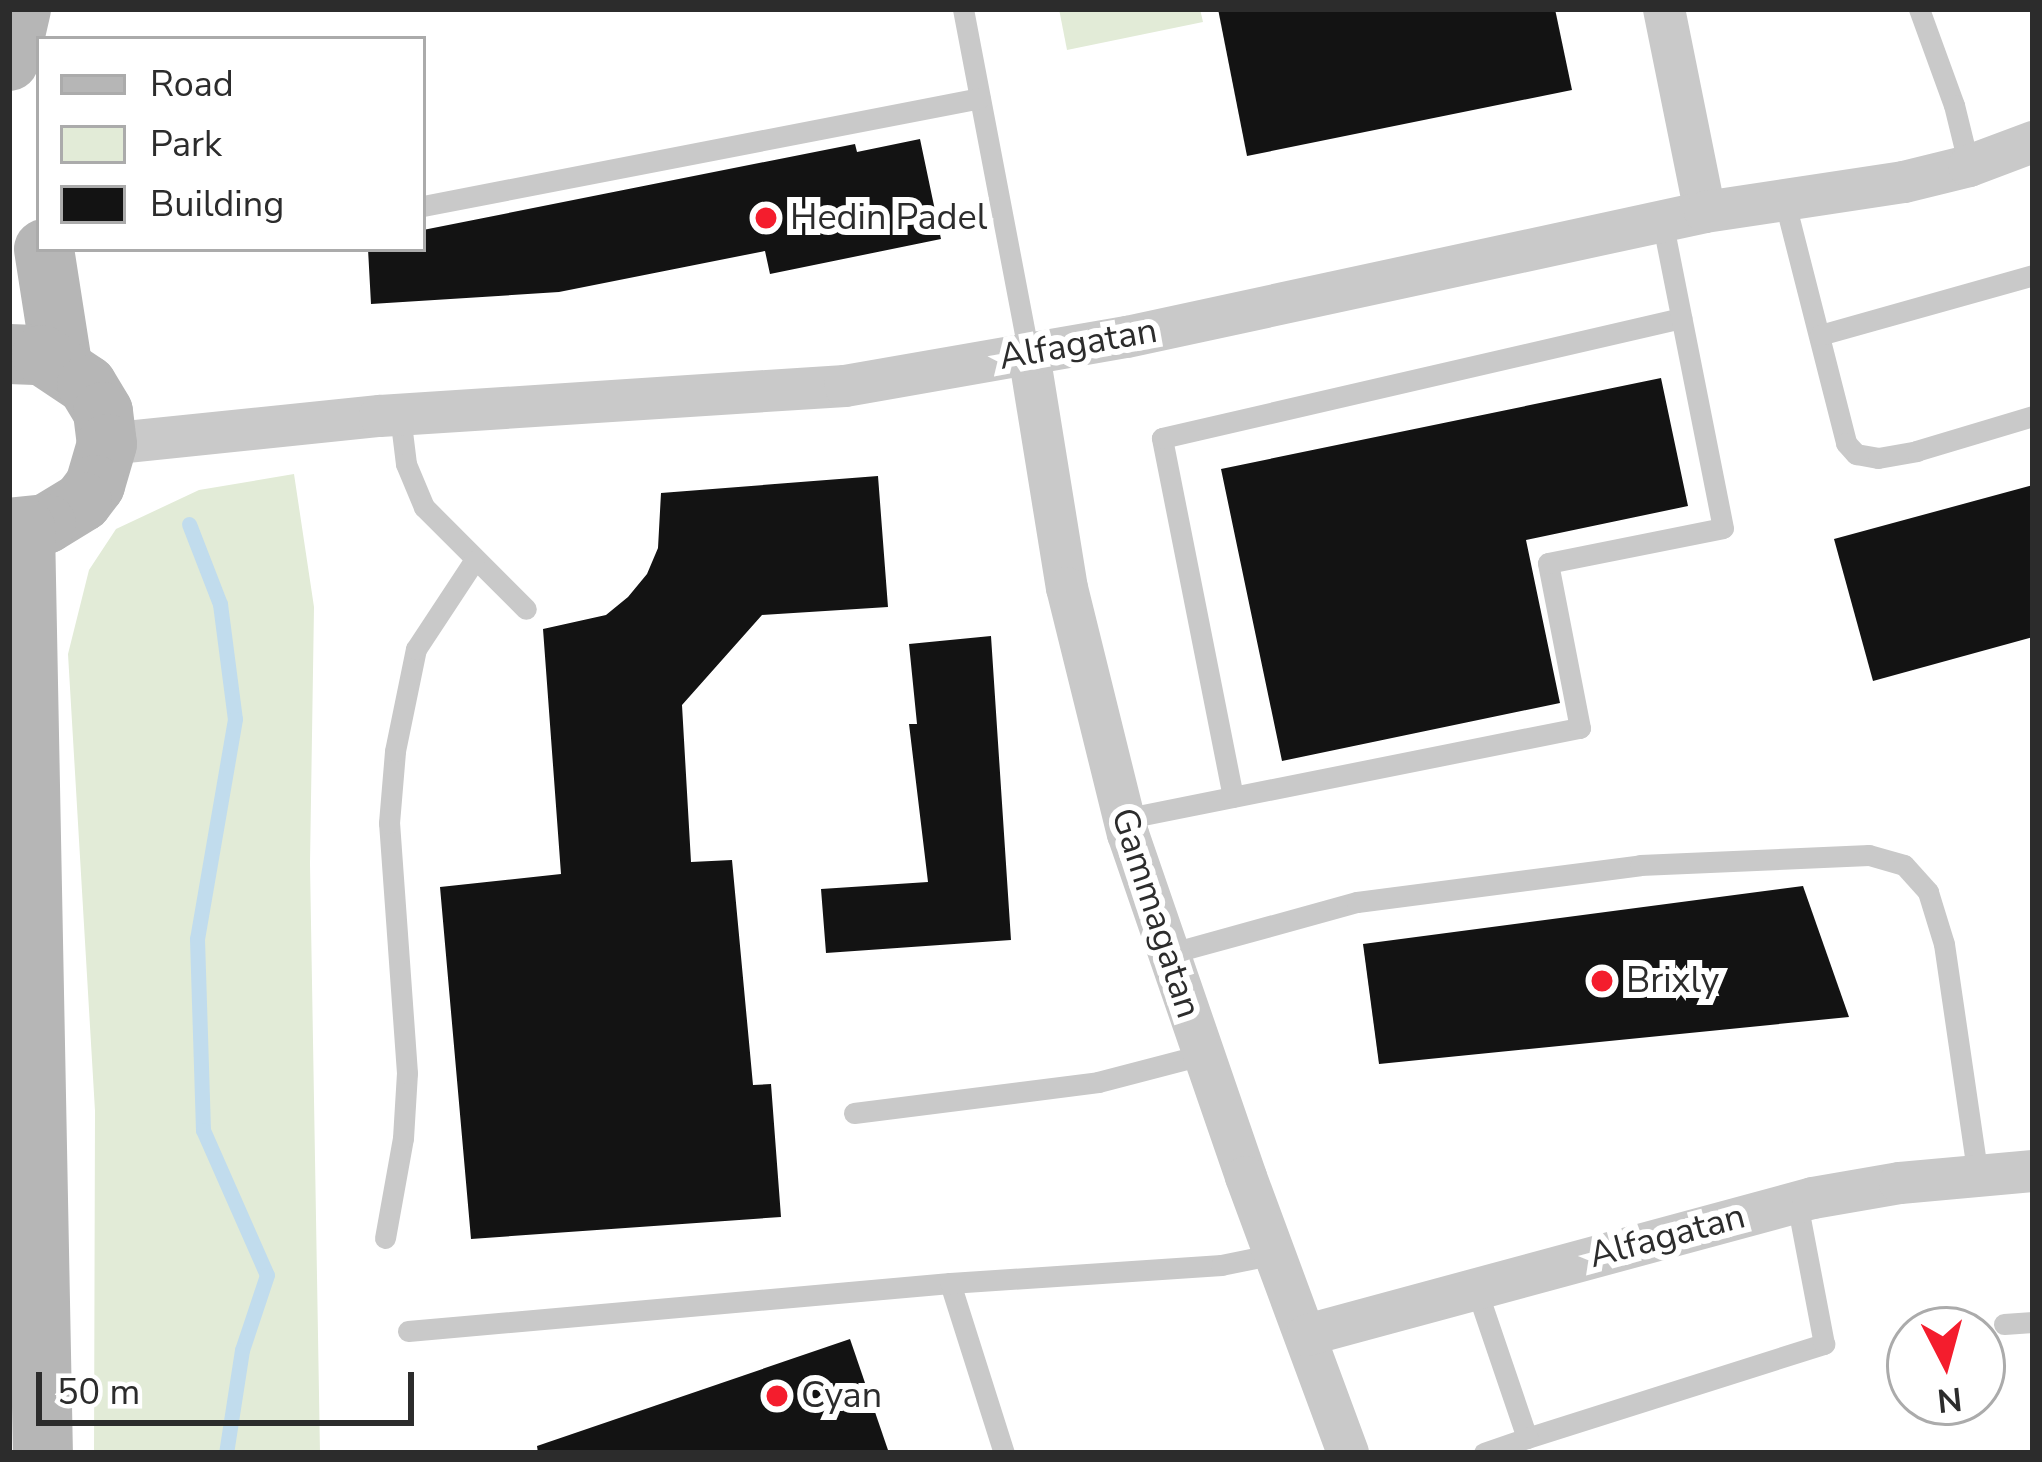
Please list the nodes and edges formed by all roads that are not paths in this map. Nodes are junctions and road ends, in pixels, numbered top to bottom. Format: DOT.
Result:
graph roads {
  1 [pos="21,9"];
  2 [pos="963,9"];
  3 [pos="1664,9"];
  4 [pos="1919,9"];
  5 [pos="9,61"];
  6 [pos="980,98"];
  7 [pos="2033,142"];
  8 [pos="1969,166"];
  9 [pos="1784,200"];
  10 [pos="426,205"];
  11 [pos="1705,212"];
  12 [pos="1662,221"];
  13 [pos="44,252"];
  14 [pos="2033,275"];
  15 [pos="1681,318"];
  16 [pos="1820,335"];
  17 [pos="1029,354"];
  18 [pos="36,359"];
  19 [pos="400,415"];
  20 [pos="2033,416"];
  21 [pos="107,444"];
  22 [pos="17,528"];
  23 [pos="474,561"];
  24 [pos="526,609"];
  25 [pos="1233,797"];
  26 [pos="1124,819"];
  27 [pos="1168,954"];
  28 [pos="1202,1055"];
  29 [pos="854,1113"];
  30 [pos="2033,1171"];
  31 [pos="1978,1176"];
  32 [pos="1797,1202"];
  33 [pos="385,1238"];
  34 [pos="1275,1254"];
  35 [pos="950,1283"];
  36 [pos="1476,1288"];
  37 [pos="407,1330"];
  38 [pos="1307,1335"];
  39 [pos="1527,1438"];
  40 [pos="43,1453"];
  41 [pos="1004,1453"];
  42 [pos="1348,1453"];
  43 [pos="1484,1453"];
  1 -- 5 [label="main road"];
  2 -- 6 [label="lane"];
  3 -- 11 [label="street"];
  4 -- 8 [label="lane"];
  6 -- 10 [label="lane"];
  6 -- 17 [label="lane"];
  7 -- 8 [label="street, Alfagatan"];
  8 -- 9 [label="street, Alfagatan"];
  9 -- 11 [label="street, Alfagatan"];
  9 -- 16 [label="lane"];
  11 -- 12 [label="street, Alfagatan"];
  12 -- 15 [label="lane"];
  12 -- 17 [label="street, Alfagatan"];
  13 -- 18 [label="main road"];
  14 -- 16 [label="lane"];
  15 -- 25 [label="lane"];
  15 -- 25 [label="lane"];
  16 -- 20 [label="lane"];
  17 -- 19 [label="street, Alfagatan"];
  17 -- 26 [label="street, Gammagatan"];
  18 -- 21 [label="main road"];
  19 -- 21 [label="street, Alfagatan"];
  19 -- 23 [label="lane"];
  21 -- 22 [label="main road"];
  22 -- 40 [label="main road"];
  23 -- 24 [label="lane"];
  23 -- 33 [label="lane"];
  25 -- 26 [label="lane"];
  26 -- 27 [label="street, Gammagatan"];
  27 -- 28 [label="street, Gammagatan"];
  27 -- 31 [label="lane"];
  28 -- 29 [label="lane"];
  28 -- 34 [label="street, Gammagatan"];
  30 -- 31 [label="street, Alfagatan"];
  31 -- 32 [label="street, Alfagatan"];
  32 -- 36 [label="street, Alfagatan"];
  32 -- 39 [label="lane"];
  34 -- 35 [label="lane"];
  34 -- 38 [label="street, Gammagatan"];
  35 -- 37 [label="lane"];
  35 -- 41 [label="lane"];
  36 -- 38 [label="street, Alfagatan"];
  36 -- 39 [label="lane"];
  38 -- 42 [label="street, Gammagatan"];
  39 -- 43 [label="lane"];
}
